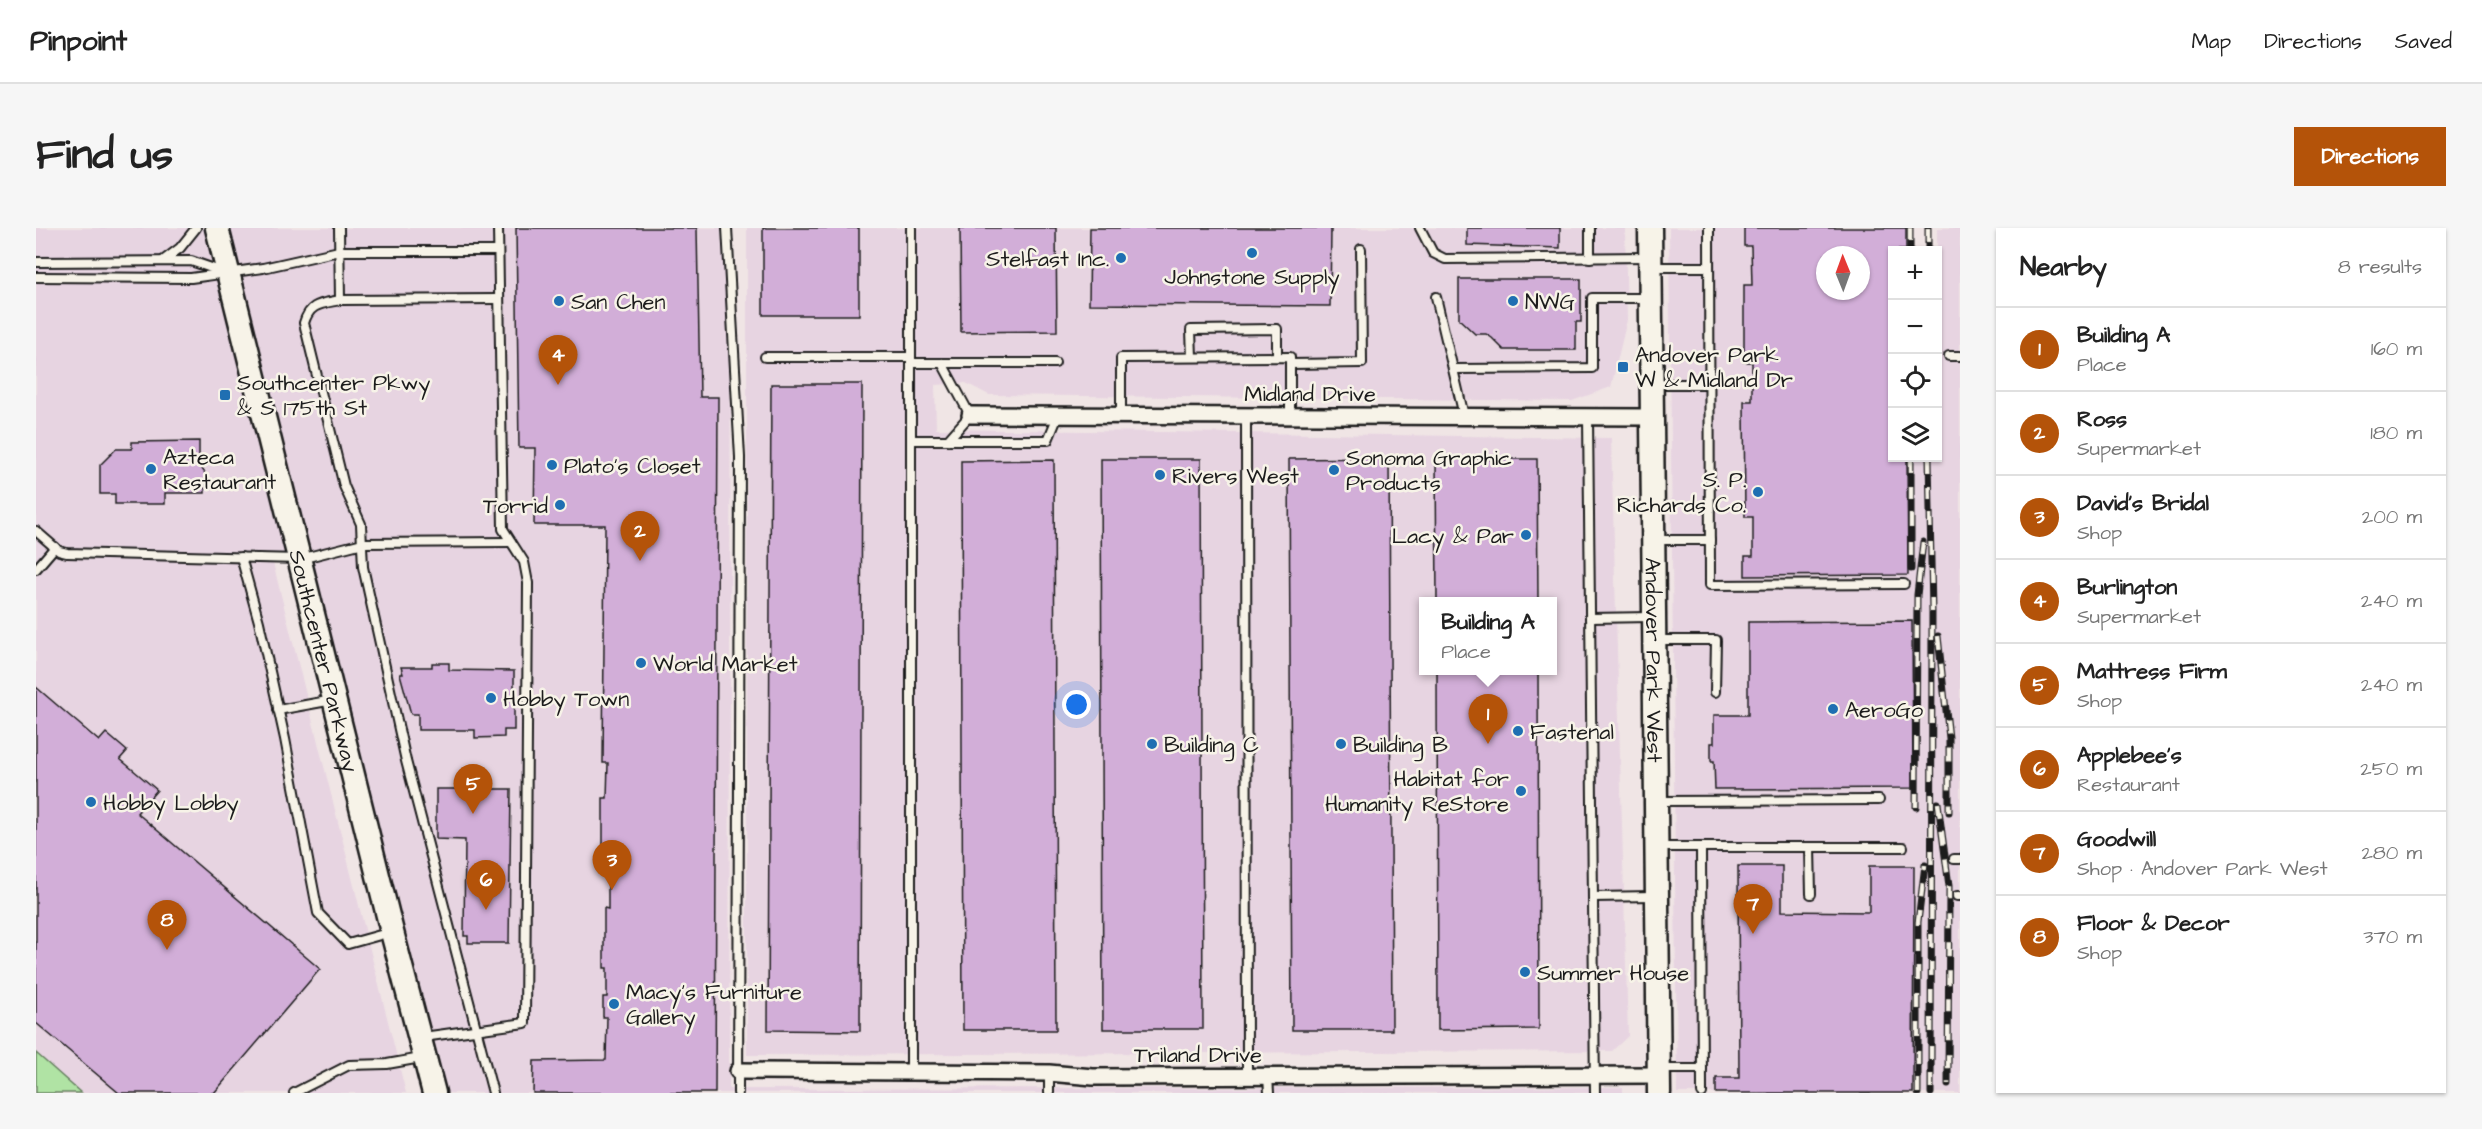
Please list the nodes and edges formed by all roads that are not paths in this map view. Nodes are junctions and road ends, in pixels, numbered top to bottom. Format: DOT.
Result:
graph roads {
  1 [pos="196,228"];
  2 [pos="217,228"];
  3 [pos="339,228"];
  4 [pos="498,228"];
  5 [pos="727,228"];
  6 [pos="910,228"];
  7 [pos="1420,228"];
  8 [pos="1590,228"];
  9 [pos="1650,228"];
  10 [pos="1708,228"];
  11 [pos="1361,249"];
  12 [pos="339,251"];
  13 [pos="498,251"];
  14 [pos="1590,258"];
  15 [pos="36,261"];
  16 [pos="159,262"];
  17 [pos="1650,262"];
  18 [pos="1709,267"];
  19 [pos="228,274"];
  20 [pos="36,277"];
  21 [pos="1436,297"];
  22 [pos="1650,298"];
  23 [pos="498,299"];
  24 [pos="340,300"];
  25 [pos="1949,356"];
  26 [pos="1960,356"];
  27 [pos="765,357"];
  28 [pos="1192,357"];
  29 [pos="1277,357"];
  30 [pos="911,360"];
  31 [pos="942,363"];
  32 [pos="1055,363"];
  33 [pos="1290,364"];
  34 [pos="1453,369"];
  35 [pos="1650,384"];
  36 [pos="1709,384"];
  37 [pos="970,415"];
  38 [pos="1059,415"];
  39 [pos="1121,416"];
  40 [pos="1246,416"];
  41 [pos="1290,416"];
  42 [pos="1464,416"];
  43 [pos="1588,417"];
  44 [pos="1650,417"];
  45 [pos="910,440"];
  46 [pos="948,440"];
  47 [pos="36,531"];
  48 [pos="1652,540"];
  49 [pos="1710,540"];
  50 [pos="511,542"];
  51 [pos="363,543"];
  52 [pos="55,547"];
  53 [pos="241,557"];
  54 [pos="300,559"];
  55 [pos="36,569"];
  56 [pos="1904,584"];
  57 [pos="1653,617"];
  58 [pos="1590,618"];
  59 [pos="1653,640"];
  60 [pos="1715,692"];
  61 [pos="335,699"];
  62 [pos="278,710"];
  63 [pos="1879,800"];
  64 [pos="1655,801"];
  65 [pos="1701,847"];
  66 [pos="1810,847"];
  67 [pos="1903,847"];
  68 [pos="1656,848"];
  69 [pos="1810,894"];
  70 [pos="1656,896"];
  71 [pos="1593,897"];
  72 [pos="392,932"];
  73 [pos="475,1029"];
  74 [pos="423,1047"];
  75 [pos="1702,1069"];
  76 [pos="738,1071"];
  77 [pos="911,1072"];
  78 [pos="1049,1073"];
  79 [pos="1595,1075"];
  80 [pos="1248,1076"];
  81 [pos="1268,1076"];
  82 [pos="1659,1079"];
  83 [pos="294,1093"];
  84 [pos="434,1093"];
  85 [pos="493,1093"];
  86 [pos="738,1093"];
  87 [pos="1049,1093"];
  88 [pos="1269,1093"];
  89 [pos="1595,1093"];
  90 [pos="1702,1093"];
  1 -- 16 [label="lane"];
  2 -- 19 [label="main road, Southcenter Parkway"];
  3 -- 12 [label="lane"];
  4 -- 13 [label="lane"];
  5 -- 76 [label="lane"];
  6 -- 30 [label="lane"];
  7 -- 14 [label="lane"];
  8 -- 14 [label="lane"];
  9 -- 17 [label="main road, Andover Park West"];
  10 -- 18 [label="lane"];
  11 -- 33 [label="lane"];
  12 -- 13 [label="lane"];
  12 -- 19 [label="lane"];
  12 -- 24 [label="lane"];
  13 -- 23 [label="lane"];
  14 -- 17 [label="lane"];
  15 -- 16 [label="lane"];
  16 -- 19 [label="lane"];
  17 -- 18 [label="lane"];
  17 -- 22 [label="main road, Andover Park West"];
  18 -- 36 [label="lane"];
  19 -- 20 [label="lane"];
  19 -- 54 [label="main road, Southcenter Parkway"];
  21 -- 34 [label="lane"];
  22 -- 34 [label="lane"];
  22 -- 35 [label="main road, Andover Park West"];
  23 -- 24 [label="lane"];
  23 -- 50 [label="lane"];
  24 -- 51 [label="lane"];
  25 -- 26 [label="lane"];
  27 -- 30 [label="lane"];
  28 -- 29 [label="lane"];
  28 -- 29 [label="lane"];
  28 -- 39 [label="lane"];
  29 -- 33 [label="lane"];
  30 -- 31 [label="lane"];
  30 -- 45 [label="lane"];
  31 -- 32 [label="lane"];
  31 -- 37 [label="lane"];
  33 -- 41 [label="lane"];
  34 -- 42 [label="lane"];
  35 -- 36 [label="lane"];
  35 -- 44 [label="main road, Andover Park West"];
  36 -- 49 [label="lane"];
  37 -- 38 [label="street, Midland Drive"];
  37 -- 46 [label="lane"];
  38 -- 39 [label="street, Midland Drive"];
  38 -- 46 [label="lane"];
  39 -- 40 [label="street, Midland Drive"];
  40 -- 41 [label="street, Midland Drive"];
  40 -- 80 [label="lane"];
  41 -- 42 [label="street, Midland Drive"];
  42 -- 43 [label="street, Midland Drive"];
  43 -- 44 [label="street, Midland Drive"];
  43 -- 58 [label="lane"];
  44 -- 48 [label="main road, Andover Park West"];
  45 -- 46 [label="lane"];
  45 -- 77 [label="lane"];
  47 -- 52 [label="lane"];
  48 -- 49 [label="lane"];
  48 -- 57 [label="main road, Andover Park West"];
  49 -- 56 [label="lane"];
  50 -- 51 [label="lane"];
  50 -- 73 [label="lane"];
  51 -- 54 [label="lane"];
  51 -- 73 [label="lane"];
  52 -- 53 [label="lane"];
  52 -- 55 [label="lane"];
  53 -- 54 [label="lane"];
  53 -- 62 [label="lane"];
  54 -- 61 [label="main road, Southcenter Parkway"];
  57 -- 58 [label="lane"];
  57 -- 59 [label="main road, Andover Park West"];
  58 -- 71 [label="lane"];
  59 -- 60 [label="lane"];
  59 -- 64 [label="main road, Andover Park West"];
  61 -- 62 [label="lane"];
  61 -- 72 [label="main road, Southcenter Parkway"];
  62 -- 72 [label="lane"];
  63 -- 64 [label="lane"];
  64 -- 68 [label="main road, Andover Park West"];
  65 -- 66 [label="lane"];
  65 -- 68 [label="lane"];
  65 -- 75 [label="lane"];
  66 -- 67 [label="lane"];
  66 -- 69 [label="lane"];
  68 -- 70 [label="main road, Andover Park West"];
  70 -- 71 [label="lane"];
  70 -- 82 [label="main road, Andover Park West"];
  71 -- 79 [label="lane"];
  72 -- 74 [label="main road, Southcenter Parkway"];
  73 -- 74 [label="lane"];
  73 -- 85 [label="lane"];
  74 -- 83 [label="lane"];
  74 -- 84 [label="main road, Southcenter Parkway"];
  75 -- 82 [label="lane"];
  75 -- 90 [label="lane"];
  76 -- 77 [label="street, Triland Drive"];
  76 -- 86 [label="lane"];
  77 -- 78 [label="street, Triland Drive"];
  78 -- 80 [label="street, Triland Drive"];
  78 -- 87 [label="lane"];
  79 -- 81 [label="street, Triland Drive"];
  79 -- 82 [label="street, Triland Drive"];
  79 -- 89 [label="lane"];
  80 -- 81 [label="street, Triland Drive"];
  81 -- 88 [label="lane"];
}
